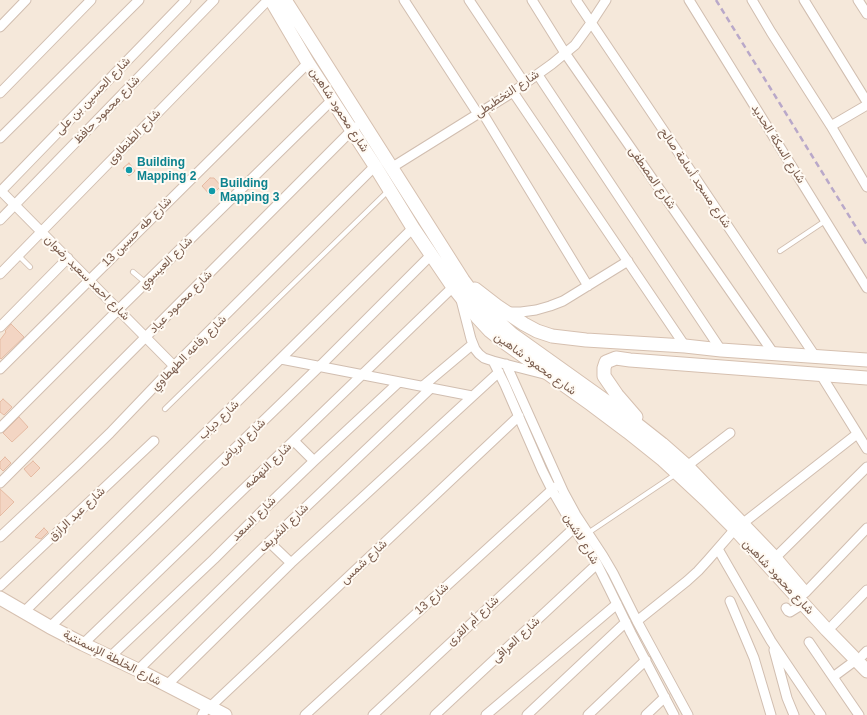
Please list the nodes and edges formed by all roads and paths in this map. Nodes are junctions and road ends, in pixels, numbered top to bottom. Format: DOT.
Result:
graph roads {
  1 [pos="26,0"];
  2 [pos="91,0"];
  3 [pos="139,0"];
  4 [pos="186,0"];
  5 [pos="214,0"];
  6 [pos="268,0"];
  7 [pos="271,0"];
  8 [pos="285,0"];
  9 [pos="404,0"];
  10 [pos="469,0"];
  11 [pos="532,0"];
  12 [pos="576,0"];
  13 [pos="606,0"];
  14 [pos="689,0"];
  15 [pos="752,0"];
  16 [pos="804,0"];
  17 [pos="858,0"];
  18 [pos="867,14"];
  19 [pos="591,23"];
  20 [pos="0,27"];
  21 [pos="566,53"];
  22 [pos="308,62"];
  23 [pos="538,75"];
  24 [pos="525,84"];
  25 [pos="513,92"];
  26 [pos="0,93"];
  27 [pos="332,100"];
  28 [pos="867,103"];
  29 [pos="480,113"];
  30 [pos="361,121"];
  31 [pos="831,126"];
  32 [pos="352,130"];
  33 [pos="0,138"];
  34 [pos="375,166"];
  35 [pos="391,168"];
  36 [pos="867,188"];
  37 [pos="390,190"];
  38 [pos="0,191"];
  39 [pos="15,205"];
  40 [pos="0,220"];
  41 [pos="826,221"];
  42 [pos="413,228"];
  43 [pos="41,232"];
  44 [pos="780,251"];
  45 [pos="18,255"];
  46 [pos="431,255"];
  47 [pos="68,258"];
  48 [pos="628,262"];
  49 [pos="30,267"];
  50 [pos="133,272"];
  51 [pos="0,274"];
  52 [pos="89,280"];
  53 [pos="146,283"];
  54 [pos="588,286"];
  55 [pos="459,287"];
  56 [pos="867,288"];
  57 [pos="118,310"];
  58 [pos="506,312"];
  59 [pos="0,328"];
  60 [pos="146,337"];
  61 [pos="473,344"];
  62 [pos="685,346"];
  63 [pos="721,350"];
  64 [pos="774,354"];
  65 [pos="815,356"];
  66 [pos="282,359"];
  67 [pos="867,360"];
  68 [pos="493,361"];
  69 [pos="506,364"];
  70 [pos="174,366"];
  71 [pos="320,366"];
  72 [pos="0,369"];
  73 [pos="499,372"];
  74 [pos="363,375"];
  75 [pos="821,375"];
  76 [pos="551,376"];
  77 [pos="867,378"];
  78 [pos="399,382"];
  79 [pos="509,383"];
  80 [pos="427,387"];
  81 [pos="472,396"];
  82 [pos="165,409"];
  83 [pos="518,416"];
  84 [pos="0,428"];
  85 [pos="730,433"];
  86 [pos="650,434"];
  87 [pos="857,434"];
  88 [pos="154,441"];
  89 [pos="294,441"];
  90 [pos="867,449"];
  91 [pos="314,461"];
  92 [pos="867,467"];
  93 [pos="682,469"];
  94 [pos="0,482"];
  95 [pos="556,487"];
  96 [pos="738,526"];
  97 [pos="574,528"];
  98 [pos="867,528"];
  99 [pos="588,533"];
  100 [pos="0,537"];
  101 [pos="269,542"];
  102 [pos="718,549"];
  103 [pos="775,558"];
  104 [pos="291,563"];
  105 [pos="597,564"];
  106 [pos="619,585"];
  107 [pos="0,586"];
  108 [pos="610,590"];
  109 [pos="867,590"];
  110 [pos="0,598"];
  111 [pos="804,598"];
  112 [pos="730,601"];
  113 [pos="617,604"];
  114 [pos="786,608"];
  115 [pos="24,612"];
  116 [pos="637,621"];
  117 [pos="626,622"];
  118 [pos="833,624"];
  119 [pos="50,627"];
  120 [pos="771,641"];
  121 [pos="809,642"];
  122 [pos="83,644"];
  123 [pos="863,656"];
  124 [pos="110,657"];
  125 [pos="646,660"];
  126 [pos="138,670"];
  127 [pos="867,671"];
  128 [pos="833,677"];
  129 [pos="167,685"];
  130 [pos="665,697"];
  131 [pos="206,709"];
  132 [pos="225,715"];
  133 [pos="305,715"];
  134 [pos="373,715"];
  135 [pos="435,715"];
  136 [pos="486,715"];
  137 [pos="527,715"];
  138 [pos="588,715"];
  139 [pos="646,715"];
  140 [pos="674,715"];
  141 [pos="688,715"];
  142 [pos="771,715"];
  143 [pos="794,715"];
  144 [pos="821,715"];
  145 [pos="858,715"];
  1 -- 20 [label="street"];
  2 -- 26 [label="street"];
  3 -- 33 [label="street"];
  4 -- 38 [label="street, شارع الحسين بن على"];
  5 -- 39 [label="street, شارع محمود حافظ"];
  6 -- 43 [label="street, شارع الطنطاوى"];
  7 -- 22 [label="main road, شارع محمود شاهين"];
  8 -- 30 [label="main road, شارع محمود شاهين"];
  9 -- 29 [label="street"];
  10 -- 24 [label="street"];
  11 -- 21 [label="street, شارع المصطفى"];
  12 -- 19 [label="street, شارع مسجد أسامة صالح"];
  13 -- 19 [label="street, شارع التخطيطى"];
  14 -- 41 [label="street, شارع السكة الحديد"];
  15 -- 31 [label="street"];
  16 -- 28 [label="street"];
  17 -- 18 [label="street"];
  19 -- 21 [label="street, شارع التخطيطى"];
  19 -- 65 [label="street, شارع مسجد أسامة صالح"];
  21 -- 23 [label="street, شارع التخطيطى"];
  21 -- 64 [label="street, شارع المصطفى"];
  22 -- 27 [label="main road, شارع محمود شاهين"];
  22 -- 52 [label="street, شارع طه حسين 13"];
  23 -- 24 [label="street, شارع التخطيطى"];
  23 -- 63 [label="street"];
  24 -- 25 [label="street, شارع التخطيطى"];
  25 -- 29 [label="street, شارع التخطيطى"];
  25 -- 48 [label="street"];
  27 -- 32 [label="main road, شارع محمود شاهين"];
  27 -- 53 [label="street, شارع العيسوي"];
  28 -- 31 [label="street"];
  29 -- 35 [label="street, شارع التخطيطى"];
  29 -- 54 [label="street"];
  30 -- 32 [label="street, شارع محمود عياد"];
  30 -- 35 [label="main road, شارع محمود شاهين"];
  31 -- 36 [label="street"];
  32 -- 34 [label="main road, شارع محمود شاهين"];
  32 -- 60 [label="street, شارع محمود عياد"];
  34 -- 37 [label="main road, شارع محمود شاهين"];
  34 -- 70 [label="street, شارع رفاعه الطهطاوي"];
  35 -- 55 [label="main road, شارع محمود شاهين"];
  37 -- 42 [label="main road, شارع محمود شاهين"];
  37 -- 82 [label="lane"];
  38 -- 39 [label="street, شارع احمد سعيد رضوان"];
  39 -- 40 [label="street, شارع محمود حافظ"];
  39 -- 43 [label="street, شارع احمد سعيد رضوان"];
  41 -- 44 [label="lane"];
  41 -- 56 [label="street, شارع السكة الحديد"];
  42 -- 46 [label="main road, شارع محمود شاهين"];
  42 -- 66 [label="street, شارع دياب"];
  43 -- 45 [label="street, شارع الطنطاوى"];
  43 -- 47 [label="street, شارع احمد سعيد رضوان"];
  45 -- 49 [label="lane"];
  45 -- 51 [label="street, شارع الطنطاوى"];
  46 -- 55 [label="main road, شارع محمود شاهين"];
  46 -- 71 [label="street, شارع الرياض"];
  47 -- 52 [label="street, شارع احمد سعيد رضوان"];
  47 -- 59 [label="street"];
  48 -- 54 [label="street"];
  48 -- 62 [label="street"];
  50 -- 53 [label="lane"];
  52 -- 57 [label="street, شارع احمد سعيد رضوان"];
  52 -- 72 [label="street, شارع طه حسين 13"];
  53 -- 57 [label="street, شارع العيسوي"];
  54 -- 58 [label="street"];
  55 -- 58 [label="main road"];
  55 -- 61 [label="street"];
  55 -- 74 [label="street, شارع النهضه"];
  55 -- 76 [label="main road, شارع محمود شاهين"];
  55 -- 86 [label="main road, شارع محمود شاهين"];
  57 -- 60 [label="street, شارع احمد سعيد رضوان"];
  57 -- 84 [label="street, شارع العيسوي"];
  58 -- 62 [label="main road"];
  60 -- 70 [label="street, شارع احمد سعيد رضوان"];
  60 -- 94 [label="street, شارع محمود عياد"];
  61 -- 68 [label="street"];
  61 -- 80 [label="street, شارع الشريف"];
  62 -- 63 [label="main road"];
  63 -- 64 [label="main road"];
  64 -- 65 [label="main road"];
  65 -- 67 [label="main road"];
  66 -- 71 [label="street"];
  66 -- 115 [label="street, شارع دياب"];
  68 -- 69 [label="street"];
  68 -- 73 [label="street, شارع لاشين"];
  69 -- 76 [label="street"];
  69 -- 79 [label="street, شارع لاشين"];
  70 -- 100 [label="street, شارع رفاعه الطهطاوي"];
  71 -- 74 [label="street"];
  71 -- 119 [label="street, شارع الرياض"];
  73 -- 79 [label="street, شارع لاشين"];
  73 -- 81 [label="street"];
  74 -- 78 [label="street"];
  74 -- 89 [label="street, شارع النهضه"];
  75 -- 77 [label="main road"];
  75 -- 86 [label="main road"];
  75 -- 87 [label="street"];
  76 -- 93 [label="main road, شارع محمود شاهين"];
  78 -- 80 [label="street"];
  78 -- 91 [label="street, شارع السعد"];
  79 -- 83 [label="street, شارع لاشين"];
  79 -- 95 [label="street, شارع لاشين"];
  80 -- 81 [label="street"];
  80 -- 101 [label="street, شارع الشريف"];
  81 -- 104 [label="street"];
  83 -- 95 [label="street, شارع لاشين"];
  83 -- 131 [label="street, شارع شمس"];
  85 -- 93 [label="street"];
  86 -- 93 [label="main road, شارع محمود شاهين"];
  87 -- 90 [label="street"];
  87 -- 96 [label="street"];
  88 -- 107 [label="street, شارع عبد الرازق"];
  89 -- 91 [label="street"];
  89 -- 122 [label="street, شارع النهضه"];
  91 -- 124 [label="street, شارع السعد"];
  92 -- 103 [label="street"];
  93 -- 96 [label="main road, شارع محمود شاهين"];
  93 -- 99 [label="lane"];
  95 -- 97 [label="street, شارع لاشين"];
  95 -- 99 [label="street, شارع لاشين"];
  95 -- 133 [label="street, شارع 13"];
  96 -- 102 [label="street"];
  96 -- 103 [label="main road, شارع محمود شاهين"];
  96 -- 111 [label="main road, شارع محمود شاهين"];
  97 -- 105 [label="street, شارع لاشين"];
  97 -- 134 [label="street, شارع أم القرى"];
  98 -- 111 [label="street"];
  99 -- 106 [label="street, شارع لاشين"];
  101 -- 104 [label="street"];
  101 -- 126 [label="street, شارع الشريف"];
  102 -- 116 [label="street"];
  102 -- 120 [label="street"];
  103 -- 111 [label="main road, شارع محمود شاهين"];
  104 -- 129 [label="street"];
  105 -- 108 [label="street, شارع لاشين"];
  105 -- 135 [label="street, شارع العراقى"];
  106 -- 108 [label="street"];
  106 -- 116 [label="street, شارع لاشين"];
  108 -- 113 [label="street, شارع لاشين"];
  109 -- 118 [label="street"];
  110 -- 115 [label="main road, شارع الخلطة الإسمنتية"];
  111 -- 114 [label="street"];
  111 -- 118 [label="main road, شارع محمود شاهين"];
  111 -- 123 [label="main road, شارع محمود شاهين"];
  112 -- 142 [label="street"];
  113 -- 117 [label="street, شارع لاشين"];
  113 -- 136 [label="street"];
  115 -- 119 [label="main road, شارع الخلطة الإسمنتية"];
  116 -- 141 [label="street, شارع لاشين"];
  117 -- 125 [label="street, شارع لاشين"];
  117 -- 137 [label="street"];
  118 -- 123 [label="main road, شارع محمود شاهين"];
  119 -- 122 [label="main road, شارع الخلطة الإسمنتية"];
  120 -- 143 [label="street"];
  120 -- 144 [label="street"];
  121 -- 128 [label="street"];
  122 -- 124 [label="main road, شارع الخلطة الإسمنتية"];
  123 -- 127 [label="main road, شارع محمود شاهين"];
  123 -- 128 [label="street"];
  124 -- 126 [label="main road, شارع الخلطة الإسمنتية"];
  125 -- 130 [label="street, شارع لاشين"];
  125 -- 138 [label="street"];
  126 -- 129 [label="main road, شارع الخلطة الإسمنتية"];
  128 -- 145 [label="street"];
  129 -- 131 [label="main road, شارع الخلطة الإسمنتية"];
  130 -- 139 [label="street"];
  130 -- 140 [label="street, شارع لاشين"];
  131 -- 132 [label="main road, شارع الخلطة الإسمنتية"];
}
